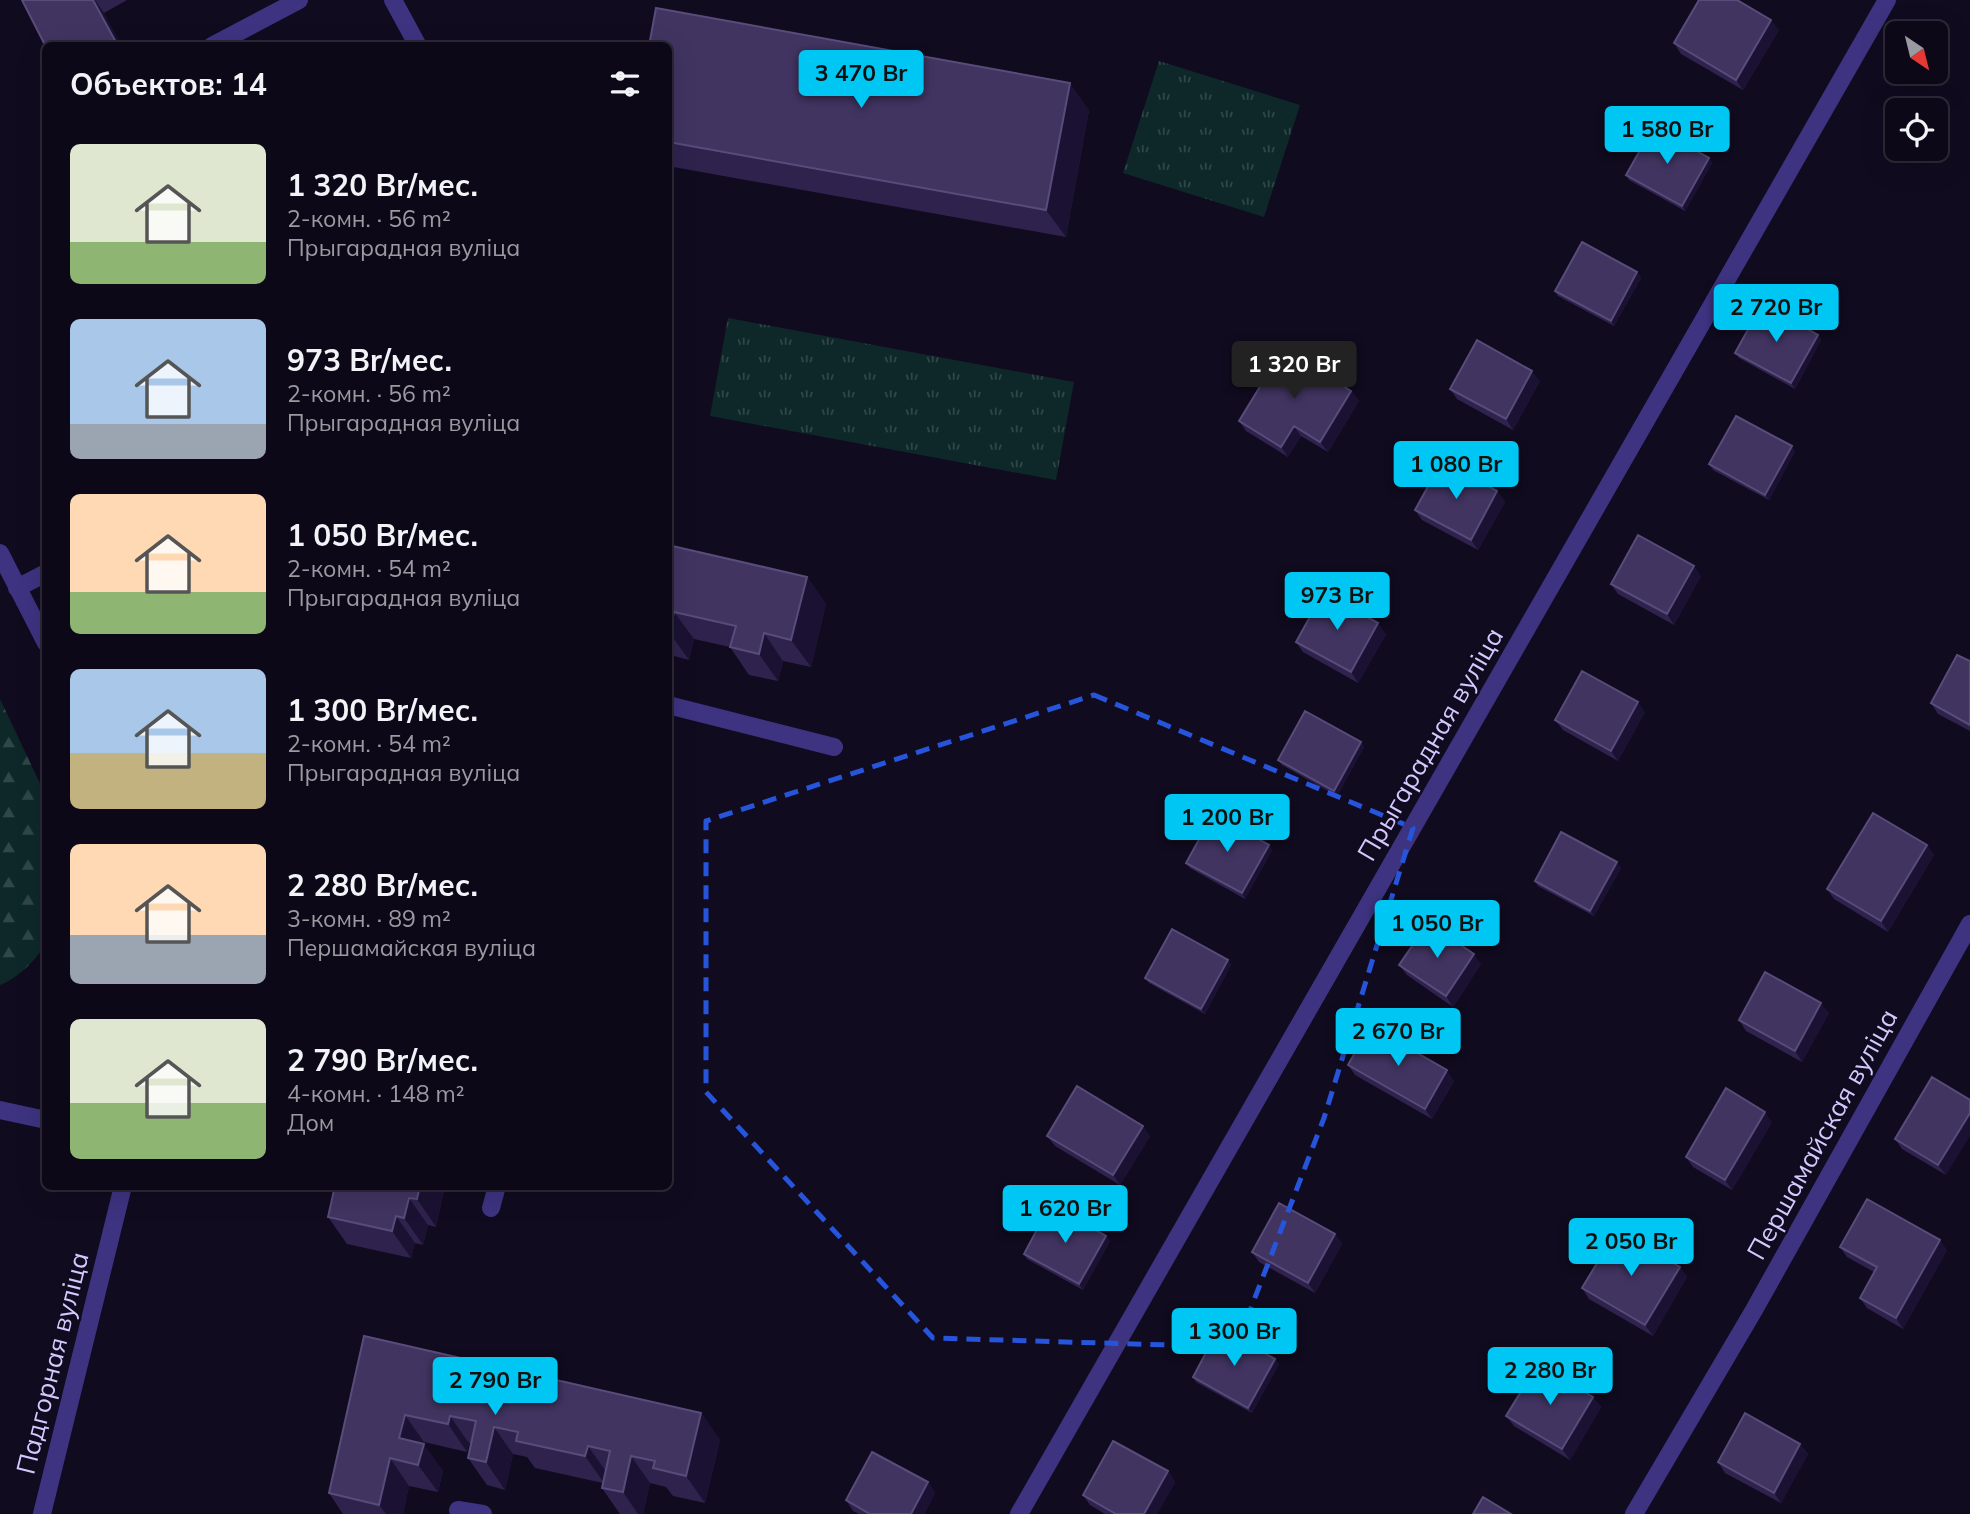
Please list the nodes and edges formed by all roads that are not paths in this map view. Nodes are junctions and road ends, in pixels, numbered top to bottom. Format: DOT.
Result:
graph roads {
  1 [pos="299,0"];
  2 [pos="393,0"];
  3 [pos="1887,0"];
  4 [pos="220,42"];
  5 [pos="416,42"];
  6 [pos="0,553"];
  7 [pos="42,575"];
  8 [pos="17,588"];
  9 [pos="42,635"];
  10 [pos="672,706"];
  11 [pos="834,747"];
  12 [pos="1970,924"];
  13 [pos="0,1110"];
  14 [pos="42,1119"];
  15 [pos="121,1190"];
  16 [pos="496,1190"];
  17 [pos="491,1208"];
  18 [pos="458,1510"];
  19 [pos="42,1514"];
  20 [pos="483,1514"];
  21 [pos="1019,1514"];
  22 [pos="1634,1514"];
  1 -- 4 [label="street"];
  2 -- 5 [label="street"];
  3 -- 21 [label="street, Прыгарадная вуліца"];
  6 -- 8 [label="street"];
  7 -- 8 [label="street"];
  8 -- 9 [label="street"];
  10 -- 11 [label="street"];
  12 -- 22 [label="street, Першамайская вуліца"];
  13 -- 14 [label="street"];
  15 -- 19 [label="street, Падгорная вуліца"];
  16 -- 17 [label="street"];
  18 -- 20 [label="street"];
}
